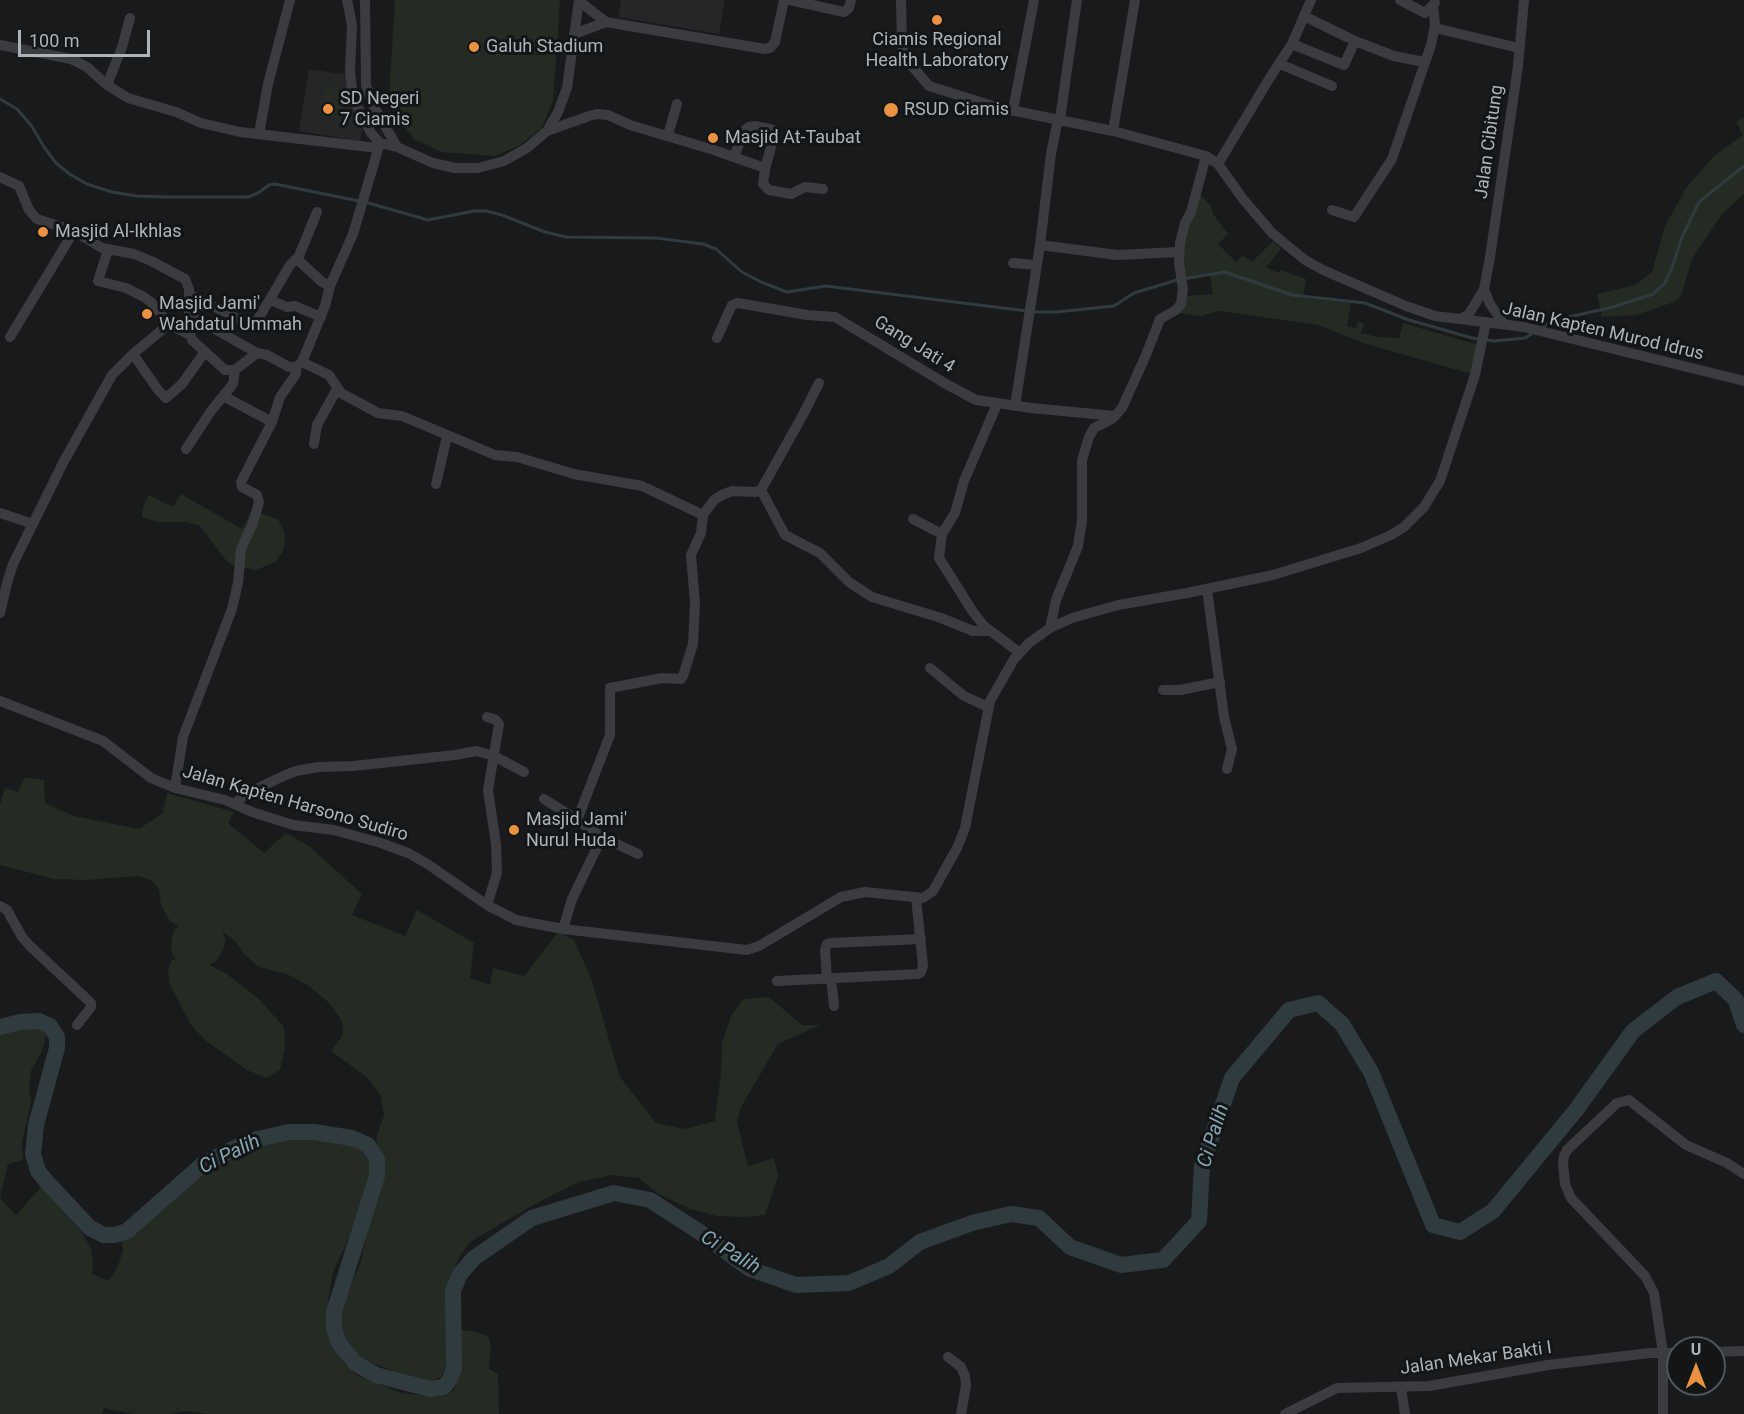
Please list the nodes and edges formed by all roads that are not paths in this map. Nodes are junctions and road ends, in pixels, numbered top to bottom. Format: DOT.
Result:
graph roads {
  1 [pos="290,0"];
  2 [pos="347,0"];
  3 [pos="365,0"];
  4 [pos="579,0"];
  5 [pos="784,0"];
  6 [pos="790,0"];
  7 [pos="851,0"];
  8 [pos="902,0"];
  9 [pos="1035,0"];
  10 [pos="1077,0"];
  11 [pos="1135,0"];
  12 [pos="1311,0"];
  13 [pos="1400,0"];
  14 [pos="1524,0"];
  15 [pos="1435,3"];
  16 [pos="1304,16"];
  17 [pos="130,18"];
  18 [pos="606,22"];
  19 [pos="1434,28"];
  20 [pos="574,34"];
  21 [pos="1355,41"];
  22 [pos="1292,44"];
  23 [pos="0,45"];
  24 [pos="1519,48"];
  25 [pos="1424,63"];
  26 [pos="1280,64"];
  27 [pos="107,85"];
  28 [pos="366,85"];
  29 [pos="1332,86"];
  30 [pos="352,89"];
  31 [pos="677,104"];
  32 [pos="1013,110"];
  33 [pos="1059,119"];
  34 [pos="547,131"];
  35 [pos="1113,131"];
  36 [pos="259,134"];
  37 [pos="668,135"];
  38 [pos="379,146"];
  39 [pos="397,147"];
  40 [pos="1206,156"];
  41 [pos="734,157"];
  42 [pos="1218,164"];
  43 [pos="765,169"];
  44 [pos="0,177"];
  45 [pos="824,189"];
  46 [pos="1332,210"];
  47 [pos="317,212"];
  48 [pos="74,231"];
  49 [pos="1040,245"];
  50 [pos="108,250"];
  51 [pos="1179,252"];
  52 [pos="297,258"];
  53 [pos="1013,263"];
  54 [pos="1037,265"];
  55 [pos="330,286"];
  56 [pos="1484,289"];
  57 [pos="190,295"];
  58 [pos="270,300"];
  59 [pos="190,315"];
  60 [pos="321,317"];
  61 [pos="1460,319"];
  62 [pos="1486,322"];
  63 [pos="169,324"];
  64 [pos="1504,324"];
  65 [pos="251,327"];
  66 [pos="190,335"];
  67 [pos="10,337"];
  68 [pos="717,338"];
  69 [pos="240,344"];
  70 [pos="204,352"];
  71 [pos="257,353"];
  72 [pos="133,354"];
  73 [pos="299,365"];
  74 [pos="235,370"];
  75 [pos="1744,381"];
  76 [pos="819,383"];
  77 [pos="337,389"];
  78 [pos="223,396"];
  79 [pos="997,404"];
  80 [pos="1015,406"];
  81 [pos="1115,416"];
  82 [pos="272,422"];
  83 [pos="447,436"];
  84 [pos="314,444"];
  85 [pos="186,449"];
  86 [pos="436,484"];
  87 [pos="761,490"];
  88 [pos="0,513"];
  89 [pos="703,515"];
  90 [pos="913,519"];
  91 [pos="33,524"];
  92 [pos="942,534"];
  93 [pos="1208,589"];
  94 [pos="0,614"];
  95 [pos="1050,628"];
  96 [pos="990,631"];
  97 [pos="1020,653"];
  98 [pos="930,668"];
  99 [pos="1220,682"];
  100 [pos="1163,690"];
  101 [pos="0,701"];
  102 [pos="988,708"];
  103 [pos="487,717"];
  104 [pos="494,756"];
  105 [pos="1227,769"];
  106 [pos="524,772"];
  107 [pos="175,788"];
  108 [pos="544,800"];
  109 [pos="234,804"];
  110 [pos="577,820"];
  111 [pos="602,837"];
  112 [pos="638,854"];
  113 [pos="916,898"];
  114 [pos="487,904"];
  115 [pos="0,906"];
  116 [pos="563,930"];
  117 [pos="921,939"];
  118 [pos="829,978"];
  119 [pos="777,981"];
  120 [pos="834,1006"];
  121 [pos="76,1025"];
  122 [pos="1744,1174"];
  123 [pos="1744,1348"];
  124 [pos="1726,1350"];
  125 [pos="1663,1353"];
  126 [pos="948,1357"];
  127 [pos="1401,1388"];
  128 [pos="961,1414"];
  129 [pos="1285,1414"];
  130 [pos="1405,1414"];
  131 [pos="1663,1414"];
  1 -- 36 [label="street"];
  2 -- 30 [label="street"];
  3 -- 28 [label="street"];
  4 -- 18 [label="street"];
  4 -- 20 [label="street"];
  5 -- 18 [label="street"];
  6 -- 7 [label="street"];
  8 -- 32 [label="street, Jalan Kapten Murod Idrus"];
  9 -- 32 [label="street"];
  10 -- 33 [label="street"];
  11 -- 35 [label="street"];
  12 -- 16 [label="street"];
  13 -- 15 [label="street"];
  14 -- 24 [label="street, Jalan Cibitung"];
  15 -- 19 [label="street"];
  16 -- 21 [label="street"];
  16 -- 22 [label="street"];
  17 -- 27 [label="street"];
  18 -- 20 [label="street"];
  19 -- 24 [label="street"];
  19 -- 25 [label="street"];
  20 -- 34 [label="street"];
  21 -- 22 [label="street"];
  21 -- 25 [label="street"];
  22 -- 26 [label="street"];
  23 -- 27 [label="street"];
  24 -- 56 [label="street, Jalan Cibitung"];
  25 -- 46 [label="street"];
  26 -- 29 [label="street"];
  26 -- 42 [label="street"];
  27 -- 36 [label="street"];
  28 -- 30 [label="street"];
  28 -- 39 [label="street"];
  30 -- 38 [label="street"];
  31 -- 37 [label="street"];
  32 -- 33 [label="street, Jalan Kapten Murod Idrus"];
  33 -- 35 [label="street, Jalan Kapten Murod Idrus"];
  33 -- 49 [label="street"];
  34 -- 37 [label="street"];
  34 -- 39 [label="street"];
  35 -- 40 [label="street, Jalan Kapten Murod Idrus"];
  36 -- 38 [label="street"];
  37 -- 41 [label="street"];
  38 -- 39 [label="street"];
  38 -- 55 [label="street"];
  40 -- 42 [label="street, Jalan Kapten Murod Idrus"];
  40 -- 51 [label="street"];
  41 -- 43 [label="street"];
  41 -- 43 [label="street"];
  42 -- 61 [label="street, Jalan Kapten Murod Idrus"];
  43 -- 45 [label="street"];
  44 -- 48 [label="street"];
  47 -- 52 [label="street"];
  48 -- 50 [label="street"];
  48 -- 67 [label="street"];
  49 -- 51 [label="street"];
  49 -- 54 [label="street"];
  50 -- 57 [label="street"];
  50 -- 63 [label="street"];
  51 -- 81 [label="street"];
  52 -- 55 [label="street"];
  52 -- 58 [label="street"];
  53 -- 54 [label="street"];
  54 -- 80 [label="street"];
  55 -- 60 [label="street"];
  56 -- 61 [label="street"];
  56 -- 64 [label="street"];
  57 -- 59 [label="street"];
  57 -- 65 [label="street"];
  58 -- 60 [label="street"];
  58 -- 65 [label="street"];
  59 -- 66 [label="street"];
  59 -- 69 [label="street"];
  60 -- 73 [label="street"];
  61 -- 62 [label="street, Jalan Kapten Murod Idrus"];
  62 -- 64 [label="street, Jalan Kapten Murod Idrus"];
  62 -- 93 [label="street"];
  63 -- 66 [label="street"];
  63 -- 72 [label="street"];
  64 -- 75 [label="street, Jalan Kapten Murod Idrus"];
  65 -- 69 [label="street"];
  66 -- 70 [label="street"];
  68 -- 79 [label="street, Gang Jati 4"];
  69 -- 71 [label="street"];
  70 -- 72 [label="street"];
  70 -- 74 [label="street"];
  71 -- 73 [label="street"];
  71 -- 74 [label="street"];
  72 -- 91 [label="street"];
  73 -- 77 [label="street"];
  73 -- 82 [label="street"];
  74 -- 78 [label="street"];
  76 -- 87 [label="street"];
  77 -- 83 [label="street"];
  77 -- 84 [label="street"];
  78 -- 82 [label="street"];
  78 -- 85 [label="street"];
  79 -- 80 [label="street, Gang Jati 4"];
  79 -- 92 [label="street"];
  80 -- 81 [label="street, Gang Jati 4"];
  81 -- 95 [label="street"];
  82 -- 107 [label="street"];
  83 -- 86 [label="street"];
  83 -- 89 [label="street"];
  87 -- 89 [label="street"];
  87 -- 96 [label="street"];
  88 -- 91 [label="street"];
  89 -- 110 [label="street"];
  90 -- 92 [label="street"];
  91 -- 94 [label="street"];
  92 -- 96 [label="street"];
  93 -- 95 [label="street"];
  93 -- 99 [label="street"];
  95 -- 97 [label="street"];
  96 -- 97 [label="street"];
  97 -- 102 [label="street"];
  98 -- 102 [label="street"];
  99 -- 100 [label="street"];
  99 -- 105 [label="street"];
  101 -- 107 [label="street, Jalan Kapten Harsono Sudiro"];
  102 -- 113 [label="street"];
  103 -- 104 [label="street"];
  104 -- 106 [label="street"];
  104 -- 109 [label="street"];
  104 -- 114 [label="street"];
  107 -- 109 [label="street, Jalan Kapten Harsono Sudiro"];
  108 -- 110 [label="street"];
  109 -- 114 [label="street, Jalan Kapten Harsono Sudiro"];
  110 -- 111 [label="street"];
  111 -- 112 [label="street"];
  111 -- 116 [label="street"];
  113 -- 116 [label="street, Jalan Kapten Harsono Sudiro"];
  113 -- 117 [label="street"];
  114 -- 116 [label="street, Jalan Kapten Harsono Sudiro"];
  115 -- 121 [label="street"];
  117 -- 118 [label="street"];
  117 -- 118 [label="street"];
  118 -- 119 [label="street"];
  118 -- 120 [label="street"];
  122 -- 125 [label="street"];
  123 -- 124 [label="street"];
  125 -- 127 [label="street, Jalan Mekar Bakti I"];
  125 -- 131 [label="street"];
  126 -- 128 [label="street"];
  127 -- 129 [label="street, Jalan Mekar Bakti I"];
  127 -- 130 [label="street"];
}
